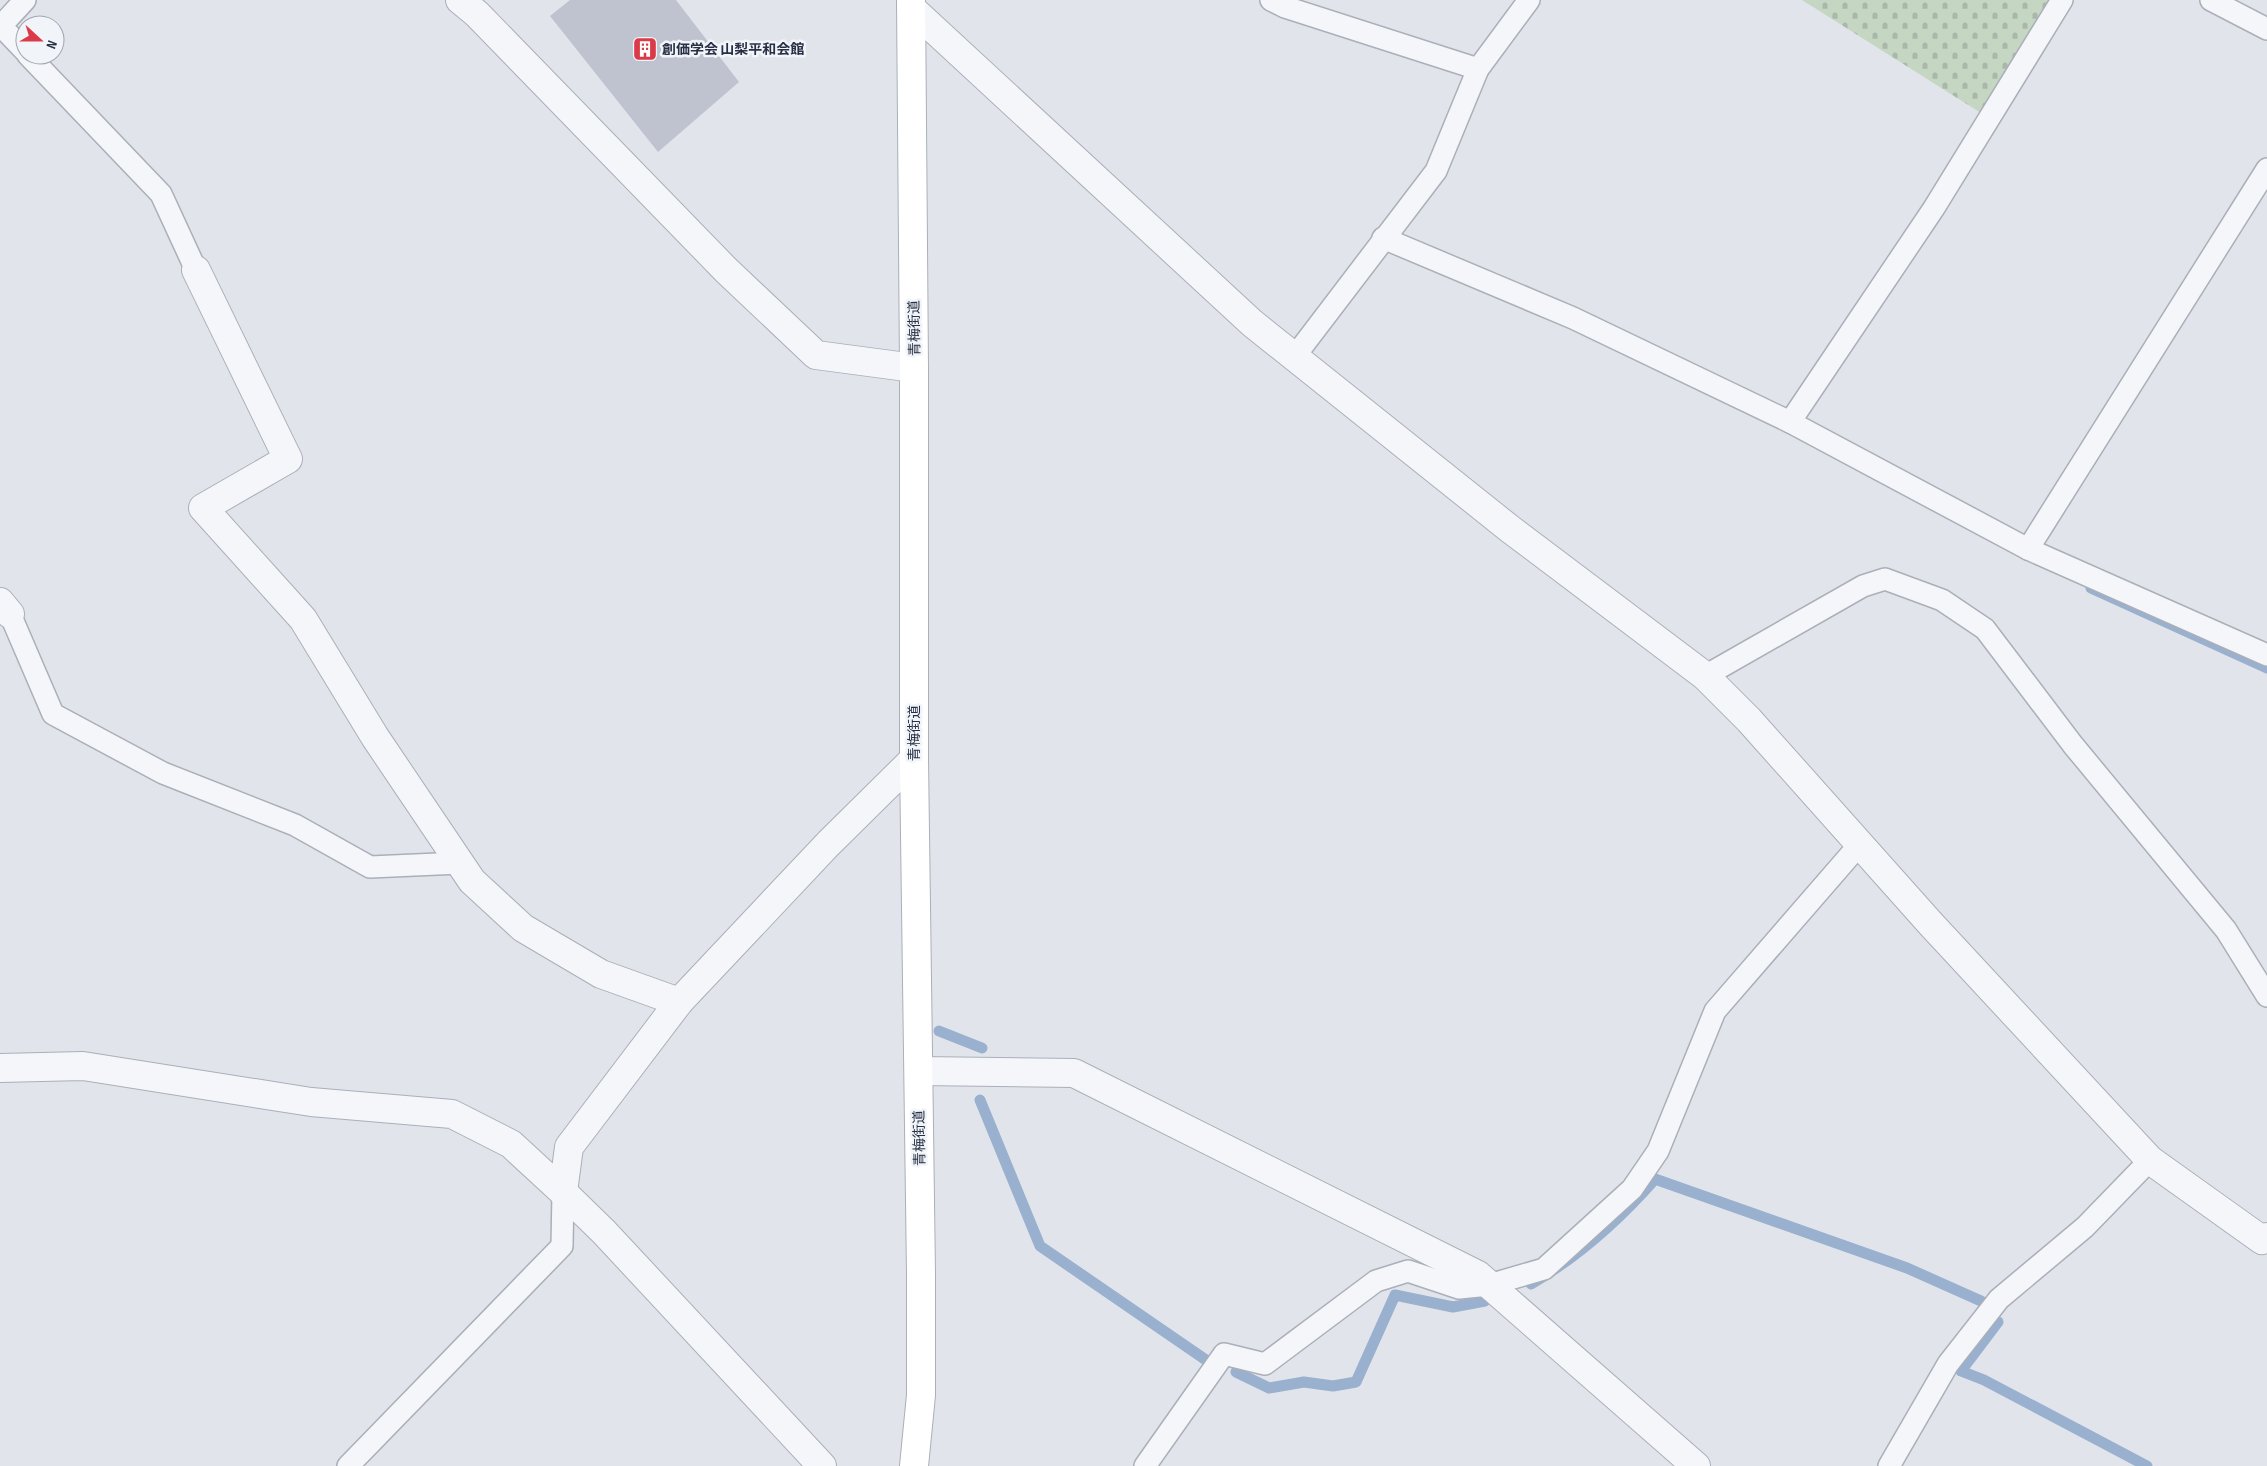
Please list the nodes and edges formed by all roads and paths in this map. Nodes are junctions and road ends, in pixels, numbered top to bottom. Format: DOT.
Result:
graph roads {
  1 [pos="25,0"];
  2 [pos="460,0"];
  3 [pos="1271,0"];
  4 [pos="1529,0"];
  5 [pos="2062,0"];
  6 [pos="2211,0"];
  7 [pos="911,4"];
  8 [pos="0,26"];
  9 [pos="2267,29"];
  10 [pos="15,42"];
  11 [pos="38,65"];
  12 [pos="1478,69"];
  13 [pos="2267,169"];
  14 [pos="1383,238"];
  15 [pos="196,270"];
  16 [pos="1295,356"];
  17 [pos="914,368"];
  18 [pos="1790,422"];
  19 [pos="2028,549"];
  20 [pos="5,608"];
  21 [pos="2267,655"];
  22 [pos="1705,676"];
  23 [pos="914,759"];
  24 [pos="1860,845"];
  25 [pos="460,863"];
  26 [pos="2267,996"];
  27 [pos="679,1002"];
  28 [pos="0,1068"];
  29 [pos="918,1072"];
  30 [pos="2150,1160"];
  31 [pos="563,1192"];
  32 [pos="2265,1243"];
  33 [pos="1489,1284"];
  34 [pos="348,1466"];
  35 [pos="822,1466"];
  36 [pos="914,1466"];
  37 [pos="1145,1466"];
  38 [pos="1696,1466"];
  39 [pos="1889,1466"];
  1 -- 8 [label="lane"];
  2 -- 17 [label="street"];
  3 -- 12 [label="lane"];
  4 -- 12 [label="lane"];
  5 -- 18 [label="lane"];
  6 -- 9 [label="lane"];
  7 -- 16 [label="street"];
  7 -- 17 [label="main road, 青梅街道"];
  8 -- 10 [label="lane"];
  11 -- 15 [label="lane"];
  12 -- 14 [label="lane"];
  13 -- 19 [label="lane"];
  14 -- 16 [label="lane"];
  14 -- 18 [label="lane"];
  15 -- 25 [label="street"];
  16 -- 22 [label="street"];
  17 -- 23 [label="main road, 青梅街道"];
  18 -- 19 [label="lane"];
  19 -- 21 [label="lane"];
  20 -- 25 [label="lane"];
  22 -- 24 [label="street"];
  22 -- 26 [label="lane"];
  23 -- 27 [label="street"];
  23 -- 29 [label="main road, 青梅街道"];
  24 -- 30 [label="street"];
  24 -- 33 [label="lane"];
  25 -- 27 [label="street"];
  27 -- 31 [label="street"];
  28 -- 31 [label="street"];
  29 -- 33 [label="street"];
  29 -- 36 [label="main road, 青梅街道"];
  30 -- 32 [label="street"];
  30 -- 39 [label="lane"];
  31 -- 34 [label="lane"];
  31 -- 35 [label="street"];
  33 -- 37 [label="lane"];
  33 -- 38 [label="street"];
}
